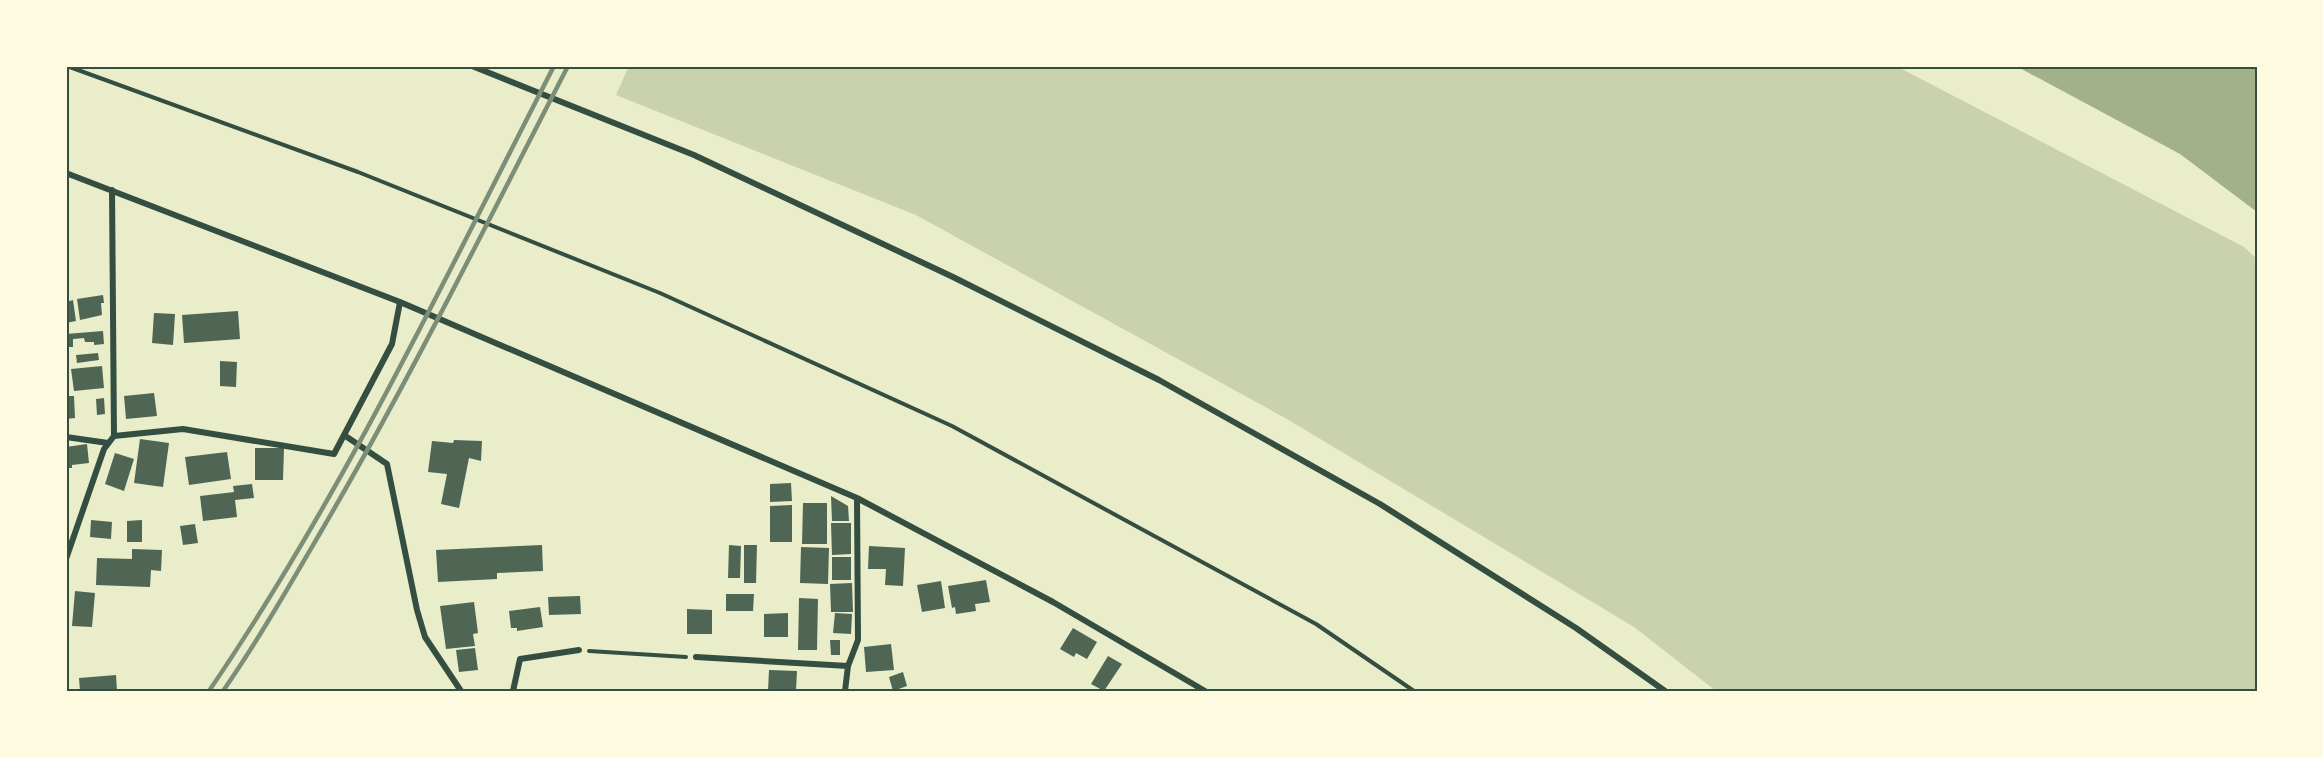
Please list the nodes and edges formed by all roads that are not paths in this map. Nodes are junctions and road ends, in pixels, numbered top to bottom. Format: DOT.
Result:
graph roads {
  1 [pos="472,66"];
  2 [pos="66,173"];
  3 [pos="112,190"];
  4 [pos="400,302"];
  5 [pos="344,435"];
  6 [pos="114,436"];
  7 [pos="66,437"];
  8 [pos="108,443"];
  9 [pos="857,498"];
  10 [pos="66,559"];
  11 [pos="579,651"];
  12 [pos="696,657"];
  13 [pos="848,666"];
  14 [pos="461,691"];
  15 [pos="513,691"];
  16 [pos="845,691"];
  17 [pos="1205,691"];
  18 [pos="1665,691"];
  1 -- 18 [label="street"];
  2 -- 3 [label="street"];
  3 -- 4 [label="street"];
  3 -- 6 [label="street"];
  4 -- 5 [label="street"];
  4 -- 9 [label="street"];
  5 -- 6 [label="street"];
  5 -- 14 [label="street"];
  6 -- 8 [label="street"];
  7 -- 8 [label="street"];
  8 -- 10 [label="street"];
  9 -- 13 [label="street"];
  9 -- 17 [label="street"];
  11 -- 15 [label="street"];
  12 -- 13 [label="street"];
  13 -- 16 [label="street"];
}
